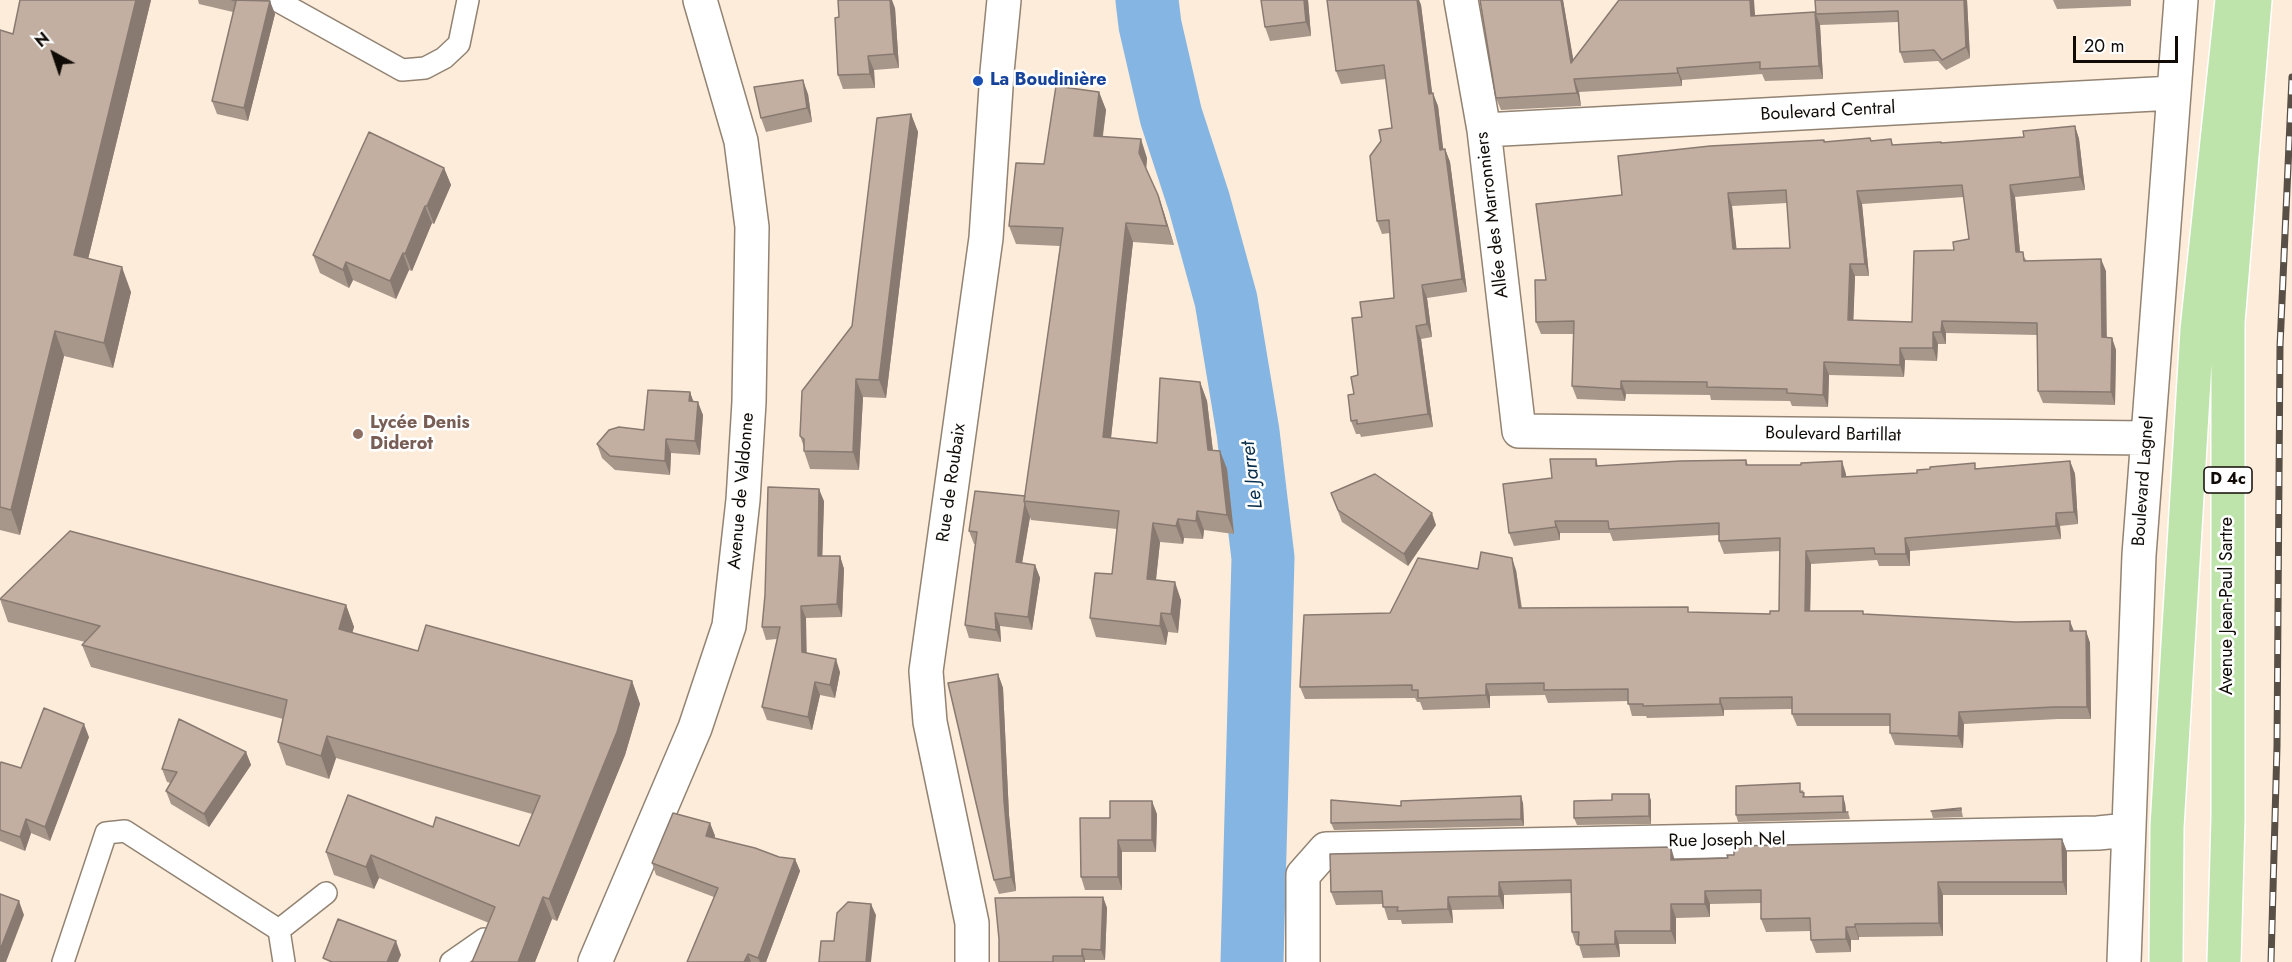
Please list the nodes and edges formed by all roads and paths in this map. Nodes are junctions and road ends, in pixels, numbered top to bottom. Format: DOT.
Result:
graph roads {
  1 [pos="468,0"];
  2 [pos="700,0"];
  3 [pos="1007,0"];
  4 [pos="1461,0"];
  5 [pos="2181,0"];
  6 [pos="2232,0"];
  7 [pos="2256,0"];
  8 [pos="278,1"];
  9 [pos="2173,93"];
  10 [pos="1484,130"];
  11 [pos="1519,431"];
  12 [pos="2147,438"];
  13 [pos="2128,830"];
  14 [pos="326,893"];
  15 [pos="279,930"];
  16 [pos="484,939"];
  17 [pos="63,962"];
  18 [pos="284,962"];
  19 [pos="451,962"];
  20 [pos="595,962"];
  21 [pos="972,962"];
  22 [pos="1302,962"];
  23 [pos="2124,962"];
  24 [pos="2166,962"];
  25 [pos="2224,962"];
  1 -- 8 [label="lane"];
  2 -- 20 [label="street, Avenue de Valdonne"];
  3 -- 21 [label="street, Rue de Roubaix"];
  4 -- 10 [label="street, Allée des Marronniers"];
  5 -- 9 [label="street, Boulevard Lagnel"];
  6 -- 24 [label="highway"];
  7 -- 25 [label="highway, Avenue Jean-Paul Sartre / D 4c"];
  9 -- 10 [label="street, Boulevard Central"];
  9 -- 12 [label="street, Boulevard Lagnel"];
  10 -- 11 [label="street, Allée des Marronniers"];
  11 -- 12 [label="street, Boulevard Bartillat"];
  12 -- 13 [label="street, Boulevard Lagnel"];
  13 -- 22 [label="street, Rue Joseph Nel"];
  13 -- 23 [label="street, Boulevard Lagnel"];
  14 -- 15 [label="lane"];
  15 -- 17 [label="lane"];
  15 -- 18 [label="lane"];
  16 -- 19 [label="lane"];
}
